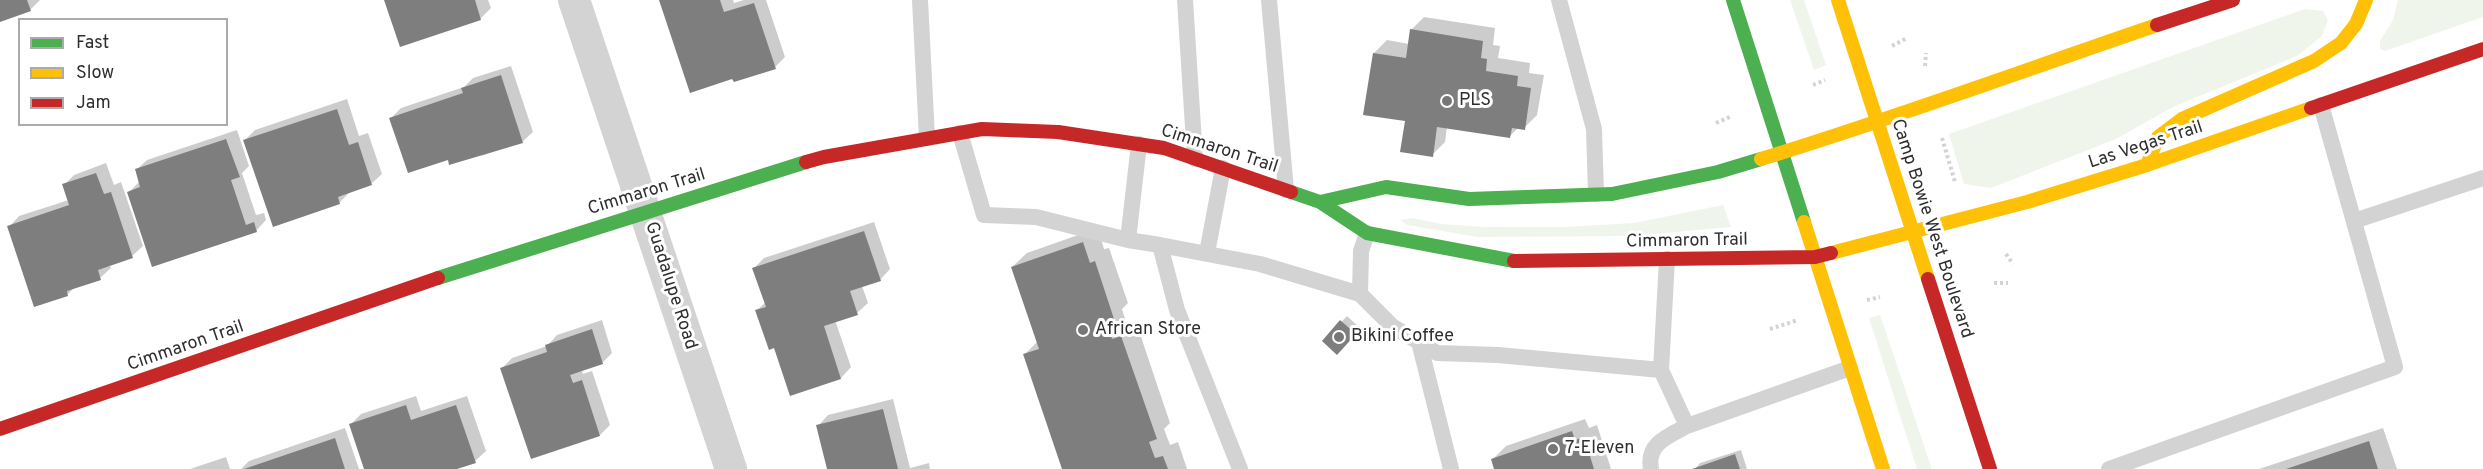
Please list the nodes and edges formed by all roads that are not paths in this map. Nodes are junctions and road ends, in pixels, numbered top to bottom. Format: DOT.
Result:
graph roads {
  1 [pos="574,0"];
  2 [pos="920,0"];
  3 [pos="1185,0"];
  4 [pos="1269,0"];
  5 [pos="1558,0"];
  6 [pos="1732,0"];
  7 [pos="1838,0"];
  8 [pos="2233,0"];
  9 [pos="2367,0"];
  10 [pos="2483,49"];
  11 [pos="2321,105"];
  12 [pos="1878,123"];
  13 [pos="960,132"];
  14 [pos="927,138"];
  15 [pos="1139,144"];
  16 [pos="1783,154"];
  17 [pos="1195,159"];
  18 [pos="2147,165"];
  19 [pos="1222,168"];
  20 [pos="2483,178"];
  21 [pos="1286,190"];
  22 [pos="1596,194"];
  23 [pos="1320,202"];
  24 [pos="645,213"];
  25 [pos="2354,221"];
  26 [pos="1914,232"];
  27 [pos="1367,233"];
  28 [pos="1128,240"];
  29 [pos="1160,245"];
  30 [pos="1207,253"];
  31 [pos="1815,257"];
  32 [pos="1667,259"];
  33 [pos="1360,294"];
  34 [pos="1419,342"];
  35 [pos="1850,368"];
  36 [pos="1661,370"];
  37 [pos="1687,426"];
  38 [pos="0,429"];
  39 [pos="2148,463"];
  40 [pos="731,469"];
  41 [pos="1240,469"];
  42 [pos="1451,469"];
  43 [pos="1651,469"];
  44 [pos="1883,469"];
  45 [pos="1990,469"];
  46 [pos="2109,469"];
  1 -- 24 [label="street, Guadalupe Road"];
  2 -- 14 [label="lane"];
  3 -- 17 [label="lane"];
  4 -- 21 [label="lane"];
  5 -- 22 [label="lane"];
  6 -- 16 [label="main road"];
  7 -- 12 [label="main road, Camp Bowie West Boulevard"];
  8 -- 12 [label="main road"];
  9 -- 18 [label="main road"];
  10 -- 11 [label="main road, Las Vegas Trail"];
  11 -- 18 [label="main road, Las Vegas Trail"];
  11 -- 25 [label="lane"];
  12 -- 16 [label="main road"];
  12 -- 26 [label="main road, Camp Bowie West Boulevard"];
  13 -- 14 [label="main road, Cimmaron Trail"];
  13 -- 15 [label="main road, Cimmaron Trail"];
  13 -- 28 [label="lane"];
  14 -- 24 [label="main road, Cimmaron Trail"];
  15 -- 17 [label="main road, Cimmaron Trail"];
  15 -- 28 [label="lane"];
  16 -- 22 [label="main road"];
  16 -- 31 [label="main road"];
  17 -- 19 [label="main road, Cimmaron Trail"];
  18 -- 26 [label="main road, Las Vegas Trail"];
  19 -- 21 [label="main road, Cimmaron Trail"];
  19 -- 30 [label="lane"];
  20 -- 25 [label="lane"];
  21 -- 23 [label="main road, Cimmaron Trail"];
  22 -- 23 [label="main road"];
  23 -- 27 [label="main road, Cimmaron Trail"];
  24 -- 38 [label="main road, Cimmaron Trail"];
  24 -- 40 [label="street, Guadalupe Road"];
  25 -- 39 [label="lane"];
  26 -- 31 [label="main road, Las Vegas Trail"];
  26 -- 45 [label="main road, Camp Bowie West Boulevard"];
  27 -- 32 [label="main road, Cimmaron Trail"];
  27 -- 33 [label="lane"];
  28 -- 29 [label="lane"];
  29 -- 30 [label="lane"];
  29 -- 41 [label="lane"];
  30 -- 33 [label="lane"];
  31 -- 32 [label="main road, Cimmaron Trail"];
  31 -- 35 [label="main road"];
  32 -- 36 [label="lane"];
  33 -- 34 [label="lane"];
  34 -- 36 [label="lane"];
  34 -- 42 [label="lane"];
  35 -- 37 [label="lane"];
  35 -- 44 [label="main road"];
  36 -- 37 [label="lane"];
  37 -- 43 [label="lane"];
  39 -- 46 [label="lane"];
}
